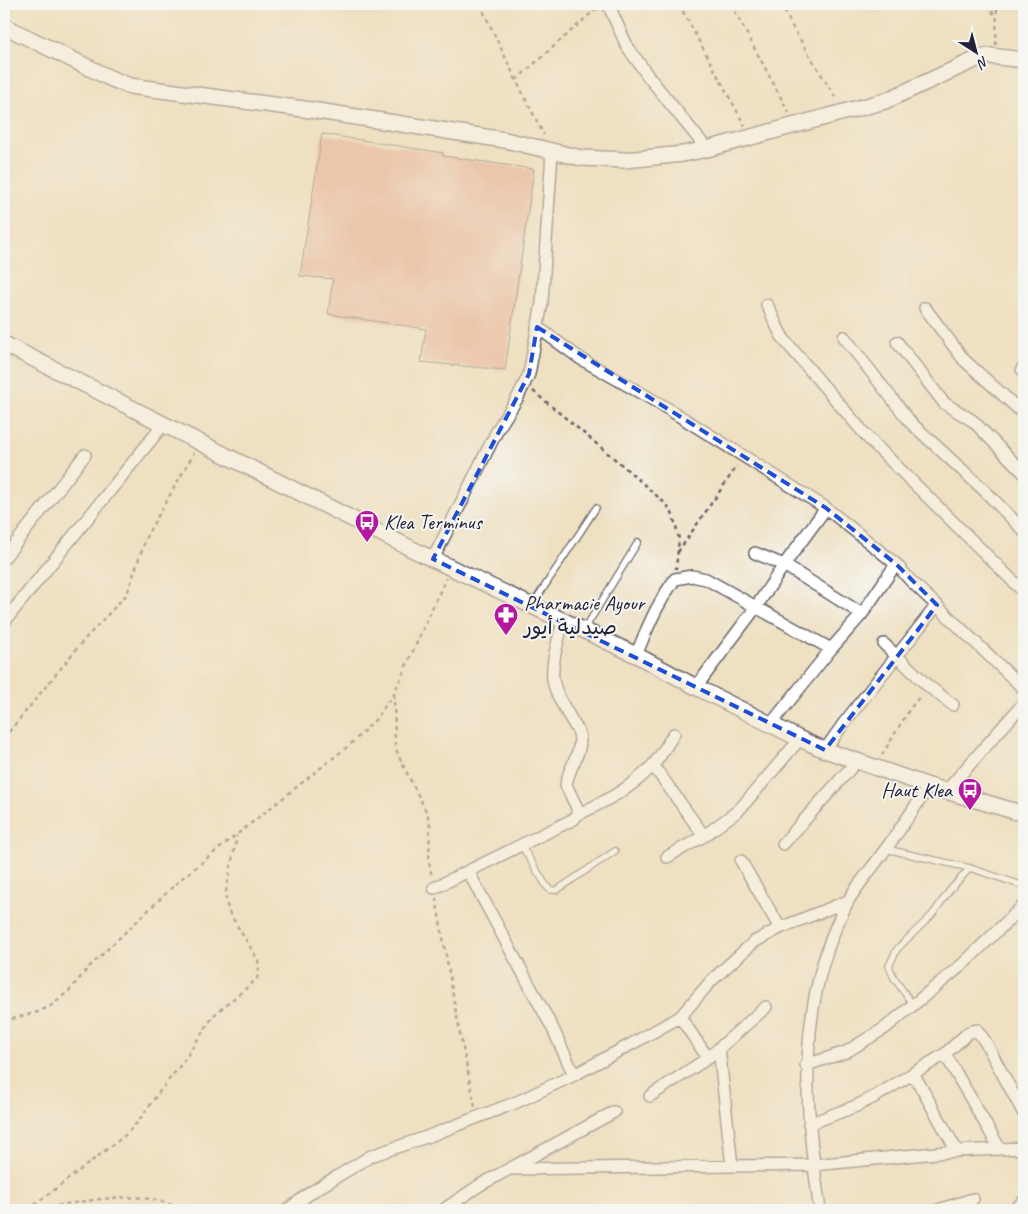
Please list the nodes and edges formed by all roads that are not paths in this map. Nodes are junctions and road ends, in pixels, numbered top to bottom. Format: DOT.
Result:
graph roads {
  1 [pos="608,4"];
  2 [pos="4,26"];
  3 [pos="1024,60"];
  4 [pos="706,149"];
  5 [pos="552,152"];
  6 [pos="767,304"];
  7 [pos="925,308"];
  8 [pos="537,327"];
  9 [pos="844,337"];
  10 [pos="897,342"];
  11 [pos="4,344"];
  12 [pos="1024,414"];
  13 [pos="163,425"];
  14 [pos="85,455"];
  15 [pos="1024,473"];
  16 [pos="596,508"];
  17 [pos="826,508"];
  18 [pos="1024,531"];
  19 [pos="638,542"];
  20 [pos="755,553"];
  21 [pos="4,558"];
  22 [pos="433,559"];
  23 [pos="896,564"];
  24 [pos="784,565"];
  25 [pos="1024,592"];
  26 [pos="937,605"];
  27 [pos="532,606"];
  28 [pos="756,607"];
  29 [pos="862,614"];
  30 [pos="562,621"];
  31 [pos="4,622"];
  32 [pos="584,631"];
  33 [pos="884,644"];
  34 [pos="831,649"];
  35 [pos="636,655"];
  36 [pos="897,657"];
  37 [pos="696,687"];
  38 [pos="1024,689"];
  39 [pos="1024,704"];
  40 [pos="953,705"];
  41 [pos="771,724"];
  42 [pos="674,734"];
  43 [pos="800,739"];
  44 [pos="825,750"];
  45 [pos="857,761"];
  46 [pos="653,765"];
  47 [pos="930,786"];
  48 [pos="947,790"];
  49 [pos="1024,814"];
  50 [pos="577,815"];
  51 [pos="704,836"];
  52 [pos="782,844"];
  53 [pos="521,845"];
  54 [pos="886,850"];
  55 [pos="616,851"];
  56 [pos="667,857"];
  57 [pos="741,861"];
  58 [pos="970,868"];
  59 [pos="468,871"];
  60 [pos="1024,886"];
  61 [pos="434,888"];
  62 [pos="848,902"];
  63 [pos="1024,905"];
  64 [pos="780,928"];
  65 [pos="914,1005"];
  66 [pos="766,1007"];
  67 [pos="680,1017"];
  68 [pos="719,1048"];
  69 [pos="945,1054"];
  70 [pos="708,1058"];
  71 [pos="806,1065"];
  72 [pos="914,1074"];
  73 [pos="574,1075"];
  74 [pos="650,1096"];
  75 [pos="614,1112"];
  76 [pos="1024,1114"];
  77 [pos="809,1124"];
  78 [pos="1024,1148"];
  79 [pos="1000,1149"];
  80 [pos="957,1151"];
  81 [pos="813,1165"];
  82 [pos="732,1166"];
  83 [pos="509,1169"];
  84 [pos="973,1199"];
  85 [pos="1024,1201"];
  86 [pos="287,1210"];
  87 [pos="443,1210"];
  88 [pos="820,1210"];
  89 [pos="938,1210"];
  90 [pos="1014,1210"];
  1 -- 4 [label="street"];
  2 -- 5 [label="main road"];
  3 -- 4 [label="main road"];
  4 -- 5 [label="main road"];
  5 -- 8 [label="street"];
  6 -- 25 [label="street"];
  7 -- 12 [label="street"];
  8 -- 17 [label="street"];
  8 -- 22 [label="street"];
  9 -- 18 [label="street"];
  10 -- 15 [label="street"];
  11 -- 13 [label="main road"];
  13 -- 22 [label="main road"];
  13 -- 31 [label="street"];
  14 -- 21 [label="street"];
  16 -- 27 [label="lane"];
  17 -- 23 [label="street"];
  17 -- 24 [label="street"];
  19 -- 32 [label="lane"];
  20 -- 24 [label="street"];
  22 -- 27 [label="main road"];
  23 -- 26 [label="street"];
  23 -- 29 [label="street"];
  24 -- 28 [label="street"];
  24 -- 29 [label="street"];
  26 -- 36 [label="street"];
  26 -- 38 [label="street"];
  27 -- 30 [label="main road"];
  28 -- 34 [label="street"];
  28 -- 35 [label="street"];
  28 -- 37 [label="street"];
  29 -- 34 [label="street"];
  30 -- 32 [label="main road"];
  30 -- 50 [label="street"];
  32 -- 35 [label="main road"];
  33 -- 36 [label="street"];
  34 -- 41 [label="street"];
  35 -- 37 [label="main road"];
  36 -- 40 [label="street"];
  36 -- 44 [label="street"];
  37 -- 41 [label="main road"];
  39 -- 48 [label="street"];
  41 -- 43 [label="main road"];
  42 -- 46 [label="street"];
  43 -- 44 [label="main road"];
  43 -- 51 [label="street"];
  44 -- 45 [label="main road"];
  45 -- 47 [label="main road"];
  45 -- 52 [label="street"];
  46 -- 50 [label="street"];
  46 -- 51 [label="street"];
  47 -- 48 [label="main road"];
  47 -- 54 [label="street"];
  48 -- 49 [label="main road"];
  50 -- 53 [label="street"];
  51 -- 56 [label="street"];
  53 -- 55 [label="lane"];
  53 -- 59 [label="street"];
  54 -- 58 [label="lane"];
  54 -- 62 [label="street"];
  57 -- 64 [label="street"];
  58 -- 60 [label="lane"];
  58 -- 65 [label="lane"];
  59 -- 61 [label="street"];
  59 -- 73 [label="street"];
  62 -- 64 [label="street"];
  62 -- 71 [label="street"];
  63 -- 65 [label="street"];
  64 -- 67 [label="street"];
  65 -- 71 [label="street"];
  66 -- 68 [label="street"];
  67 -- 70 [label="street"];
  67 -- 73 [label="street"];
  68 -- 70 [label="street"];
  68 -- 82 [label="street"];
  69 -- 72 [label="street"];
  69 -- 76 [label="street"];
  69 -- 79 [label="street"];
  70 -- 74 [label="street"];
  71 -- 77 [label="street"];
  72 -- 77 [label="street"];
  72 -- 80 [label="street"];
  73 -- 86 [label="street"];
  75 -- 83 [label="street"];
  77 -- 81 [label="street"];
  78 -- 79 [label="street"];
  79 -- 80 [label="street"];
  80 -- 81 [label="street"];
  81 -- 82 [label="street"];
  81 -- 88 [label="street"];
  82 -- 83 [label="street"];
  83 -- 87 [label="street"];
  84 -- 89 [label="street"];
  85 -- 90 [label="street"];
}
